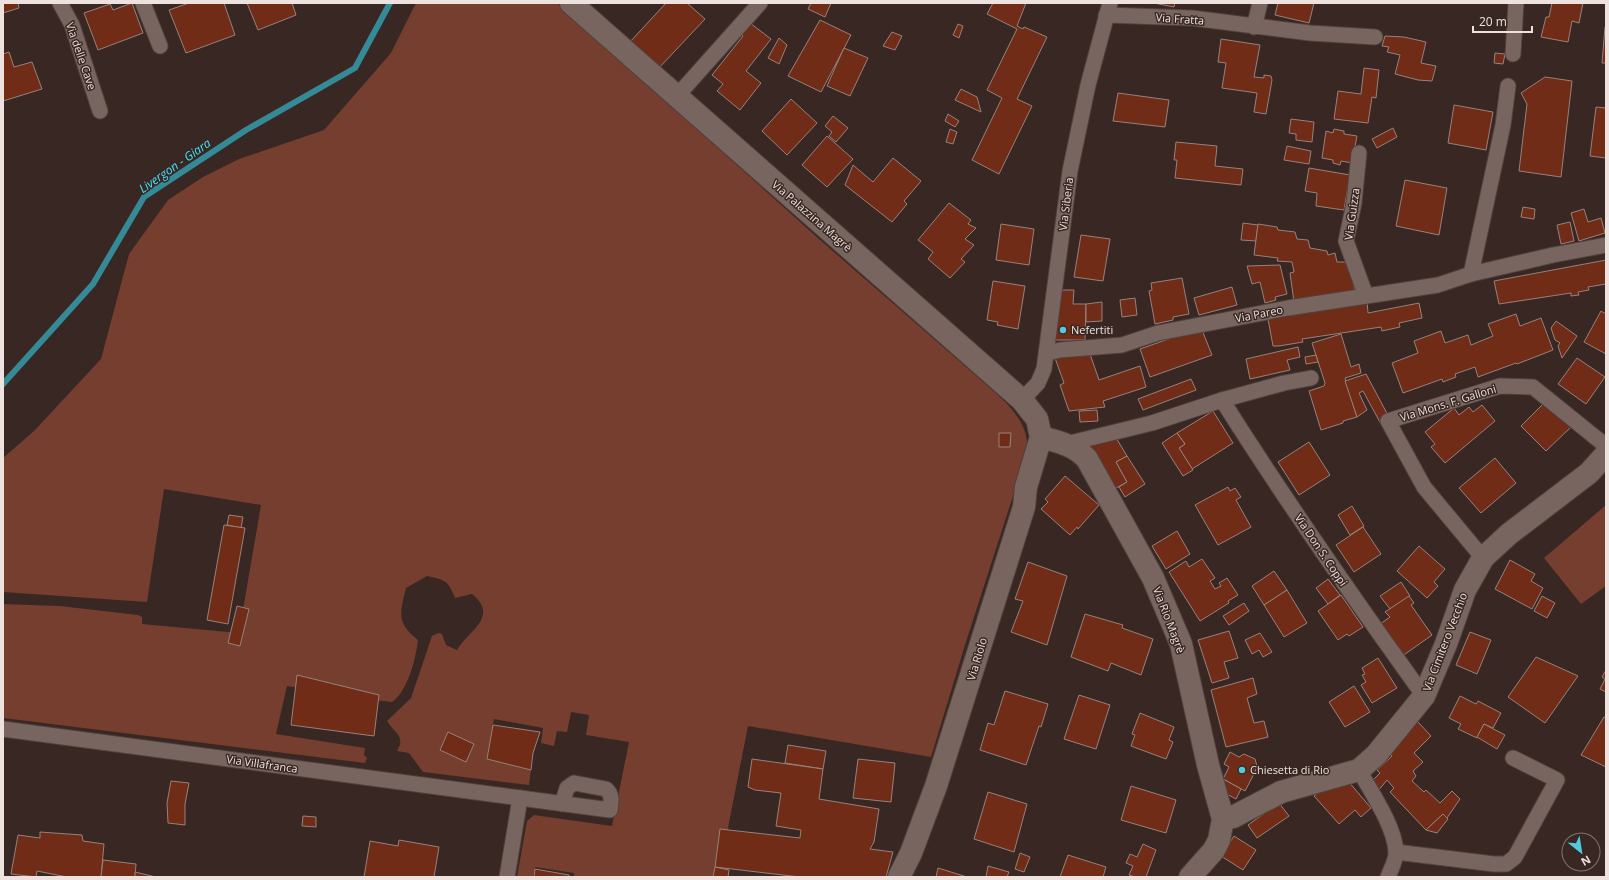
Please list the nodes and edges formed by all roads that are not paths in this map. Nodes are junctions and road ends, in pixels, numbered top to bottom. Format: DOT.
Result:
graph roads {
  1 [pos="60,3"];
  2 [pos="143,3"];
  3 [pos="571,3"];
  4 [pos="760,3"];
  5 [pos="1260,3"];
  6 [pos="1516,3"];
  7 [pos="1108,9"];
  8 [pos="1254,27"];
  9 [pos="1375,37"];
  10 [pos="160,46"];
  11 [pos="1513,54"];
  12 [pos="1508,86"];
  13 [pos="677,96"];
  14 [pos="100,111"];
  15 [pos="1359,153"];
  16 [pos="1606,245"];
  17 [pos="1471,274"];
  18 [pos="1366,296"];
  19 [pos="1047,353"];
  20 [pos="1311,378"];
  21 [pos="1022,400"];
  22 [pos="1222,400"];
  23 [pos="1041,437"];
  24 [pos="1066,444"];
  25 [pos="1606,446"];
  26 [pos="1606,454"];
  27 [pos="1483,558"];
  28 [pos="1424,696"];
  29 [pos="3,729"];
  30 [pos="1513,758"];
  31 [pos="1359,770"];
  32 [pos="520,798"];
  33 [pos="562,804"];
  34 [pos="1223,819"];
  35 [pos="1396,852"];
  36 [pos="507,877"];
  37 [pos="899,877"];
  38 [pos="1190,877"];
  39 [pos="1388,877"];
  1 -- 14 [label="street, Via delle Cave"];
  2 -- 10 [label="street"];
  3 -- 13 [label="street, Via Palazzina Magrè"];
  4 -- 13 [label="street"];
  5 -- 8 [label="street"];
  6 -- 11 [label="street"];
  7 -- 8 [label="street, Via Fratta"];
  7 -- 19 [label="street, Via Siberia"];
  8 -- 9 [label="street, Via Fratta"];
  12 -- 17 [label="street"];
  13 -- 21 [label="street, Via Palazzina Magrè"];
  15 -- 18 [label="street, Via Guizza"];
  16 -- 17 [label="street, Via Pareo"];
  17 -- 18 [label="street, Via Pareo"];
  18 -- 19 [label="street, Via Pareo"];
  19 -- 21 [label="street, Via Siberia"];
  20 -- 22 [label="street, Via Rio Magrè"];
  21 -- 23 [label="street, Via Palazzina Magrè"];
  22 -- 24 [label="street, Via Rio Magrè"];
  22 -- 28 [label="street, Via Don S. Coppi"];
  23 -- 24 [label="street, Via Rio Magrè"];
  23 -- 37 [label="street, Via Riolo"];
  24 -- 34 [label="street, Via Rio Magrè"];
  25 -- 27 [label="street, Via Mons. F. Galloni"];
  26 -- 27 [label="street, Via Cimitero Vecchio"];
  27 -- 28 [label="street, Via Cimitero Vecchio"];
  28 -- 31 [label="street, Via Cimitero Vecchio"];
  29 -- 32 [label="street, Via Villafranca"];
  30 -- 35 [label="street"];
  31 -- 34 [label="street, Via Cimitero Vecchio"];
  31 -- 35 [label="street"];
  32 -- 33 [label="street, Via Villafranca"];
  32 -- 36 [label="street"];
  34 -- 38 [label="street"];
  35 -- 39 [label="street"];
}
